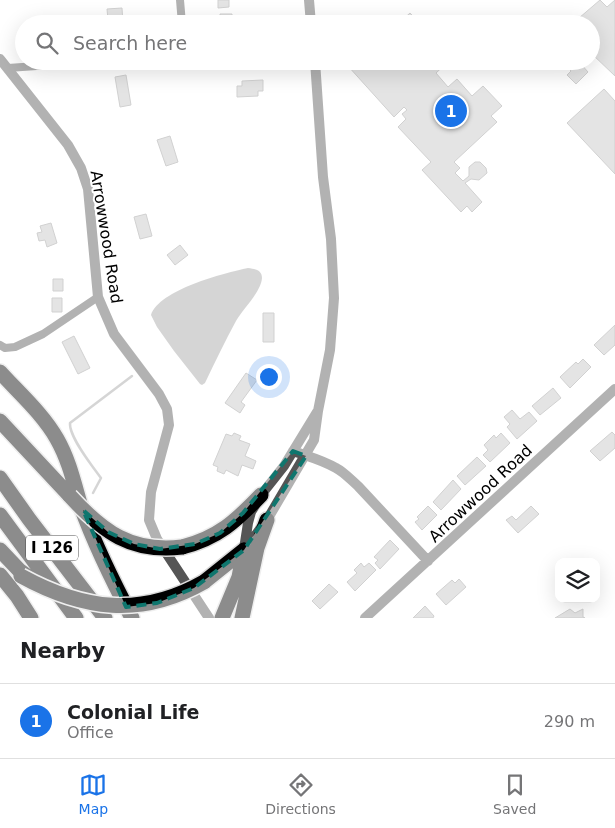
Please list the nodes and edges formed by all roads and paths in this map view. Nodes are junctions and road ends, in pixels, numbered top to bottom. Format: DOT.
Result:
graph roads {
  1 [pos="180,0"];
  2 [pos="309,0"];
  3 [pos="181,15"];
  4 [pos="310,15"];
  5 [pos="0,59"];
  6 [pos="8,68"];
  7 [pos="15,68"];
  8 [pos="316,70"];
  9 [pos="98,297"];
  10 [pos="0,345"];
  11 [pos="0,372"];
  12 [pos="615,389"];
  13 [pos="0,410"];
  14 [pos="318,411"];
  15 [pos="0,420"];
  16 [pos="293,451"];
  17 [pos="306,456"];
  18 [pos="53,477"];
  19 [pos="0,478"];
  20 [pos="261,495"];
  21 [pos="0,515"];
  22 [pos="267,520"];
  23 [pos="0,550"];
  24 [pos="244,550"];
  25 [pos="428,561"];
  26 [pos="0,562"];
  27 [pos="0,575"];
  28 [pos="45,589"];
  29 [pos="239,596"];
  30 [pos="31,618"];
  31 [pos="76,618"];
  32 [pos="105,618"];
  33 [pos="132,618"];
  34 [pos="209,618"];
  35 [pos="222,618"];
  36 [pos="242,618"];
  37 [pos="366,618"];
  1 -- 3 [label="street"];
  2 -- 4 [label="street"];
  5 -- 6 [label="street, Arrowwood Road"];
  6 -- 7 [label="street"];
  6 -- 9 [label="street, Arrowwood Road"];
  8 -- 14 [label="street"];
  9 -- 10 [label="street"];
  9 -- 34 [label="street, Arrowwood Road"];
  11 -- 33 [label="highway"];
  12 -- 25 [label="street, Arrowwood Road"];
  13 -- 18 [label="highway"];
  14 -- 16 [label="street"];
  14 -- 17 [label="street"];
  15 -- 18 [label="highway"];
  16 -- 17 [label="street"];
  16 -- 20 [label="street"];
  17 -- 22 [label="street"];
  17 -- 25 [label="street"];
  18 -- 20 [label="highway, bridge"];
  19 -- 32 [label="highway, I 126"];
  20 -- 24 [label="street"];
  21 -- 31 [label="highway, I 126"];
  22 -- 24 [label="street"];
  22 -- 29 [label="highway"];
  23 -- 28 [label="highway"];
  24 -- 28 [label="highway, bridge"];
  24 -- 29 [label="highway"];
  25 -- 37 [label="street, Arrowwood Road"];
  26 -- 28 [label="highway, bridge"];
  27 -- 30 [label="highway"];
  29 -- 35 [label="highway"];
  29 -- 36 [label="highway"];
}
